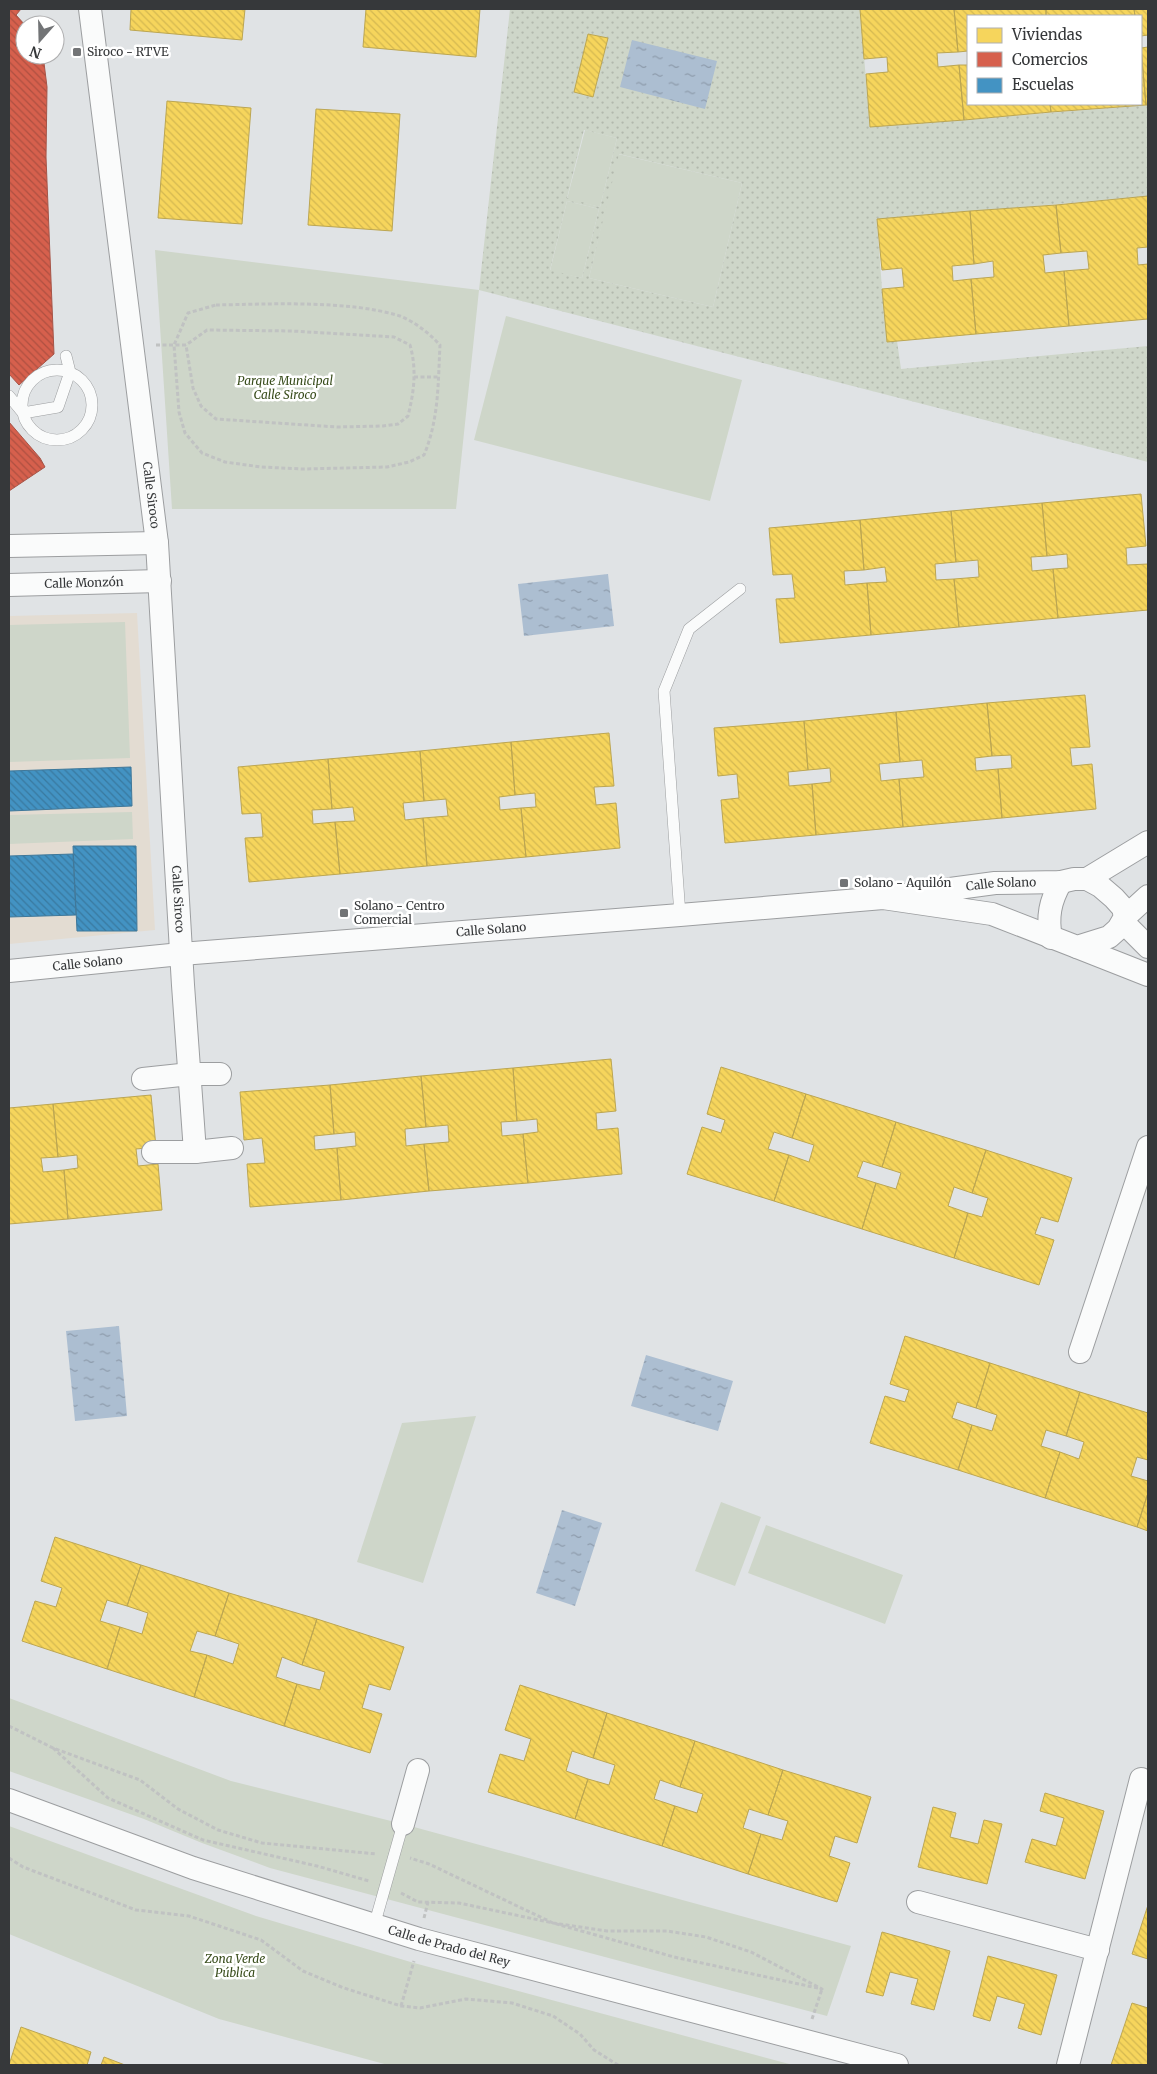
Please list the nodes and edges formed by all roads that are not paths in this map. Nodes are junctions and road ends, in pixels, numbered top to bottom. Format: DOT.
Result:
graph roads {
  1 [pos="90,9"];
  2 [pos="66,356"];
  3 [pos="70,372"];
  4 [pos="9,396"];
  5 [pos="23,413"];
  6 [pos="157,543"];
  7 [pos="9,546"];
  8 [pos="160,581"];
  9 [pos="9,585"];
  10 [pos="740,590"];
  11 [pos="1148,842"];
  12 [pos="1088,879"];
  13 [pos="1061,882"];
  14 [pos="1148,896"];
  15 [pos="883,898"];
  16 [pos="680,916"];
  17 [pos="1124,919"];
  18 [pos="1052,938"];
  19 [pos="1077,947"];
  20 [pos="1148,947"];
  21 [pos="181,954"];
  22 [pos="9,971"];
  23 [pos="1148,975"];
  24 [pos="190,1074"];
  25 [pos="220,1074"];
  26 [pos="143,1079"];
  27 [pos="1148,1146"];
  28 [pos="232,1148"];
  29 [pos="152,1152"];
  30 [pos="196,1152"];
  31 [pos="1080,1352"];
  32 [pos="418,1770"];
  33 [pos="1141,1779"];
  34 [pos="9,1800"];
  35 [pos="403,1824"];
  36 [pos="918,1902"];
  37 [pos="374,1926"];
  38 [pos="1098,1950"];
  39 [pos="897,2065"];
  40 [pos="1068,2065"];
  1 -- 6 [label="street, Calle Siroco"];
  2 -- 3 [label="lane"];
  3 -- 5 [label="lane"];
  3 -- 5 [label="lane"];
  3 -- 5 [label="lane"];
  4 -- 5 [label="lane"];
  6 -- 7 [label="street"];
  6 -- 8 [label="street, Calle Siroco"];
  8 -- 9 [label="street, Calle Monzón"];
  8 -- 21 [label="street, Calle Siroco"];
  10 -- 16 [label="lane"];
  11 -- 12 [label="street"];
  12 -- 13 [label="street, Calle Solano"];
  12 -- 17 [label="street"];
  13 -- 15 [label="street, Calle Solano"];
  13 -- 18 [label="street, Calle Solano"];
  14 -- 17 [label="street"];
  15 -- 16 [label="street, Calle Solano"];
  15 -- 18 [label="street, Calle Solano"];
  16 -- 21 [label="street, Calle Solano"];
  17 -- 19 [label="street"];
  17 -- 20 [label="street"];
  18 -- 19 [label="street, Calle Solano"];
  19 -- 23 [label="street, Calle Solano"];
  21 -- 22 [label="street, Calle Solano"];
  21 -- 24 [label="street, Calle Siroco"];
  24 -- 25 [label="street"];
  24 -- 26 [label="street"];
  24 -- 30 [label="street, Calle Siroco"];
  27 -- 31 [label="street"];
  28 -- 30 [label="street"];
  29 -- 30 [label="street"];
  32 -- 35 [label="street"];
  33 -- 38 [label="street"];
  34 -- 37 [label="street, Calle de Prado del Rey"];
  35 -- 37 [label="lane"];
  36 -- 38 [label="street"];
  37 -- 39 [label="street, Calle de Prado del Rey"];
  38 -- 40 [label="street"];
}
